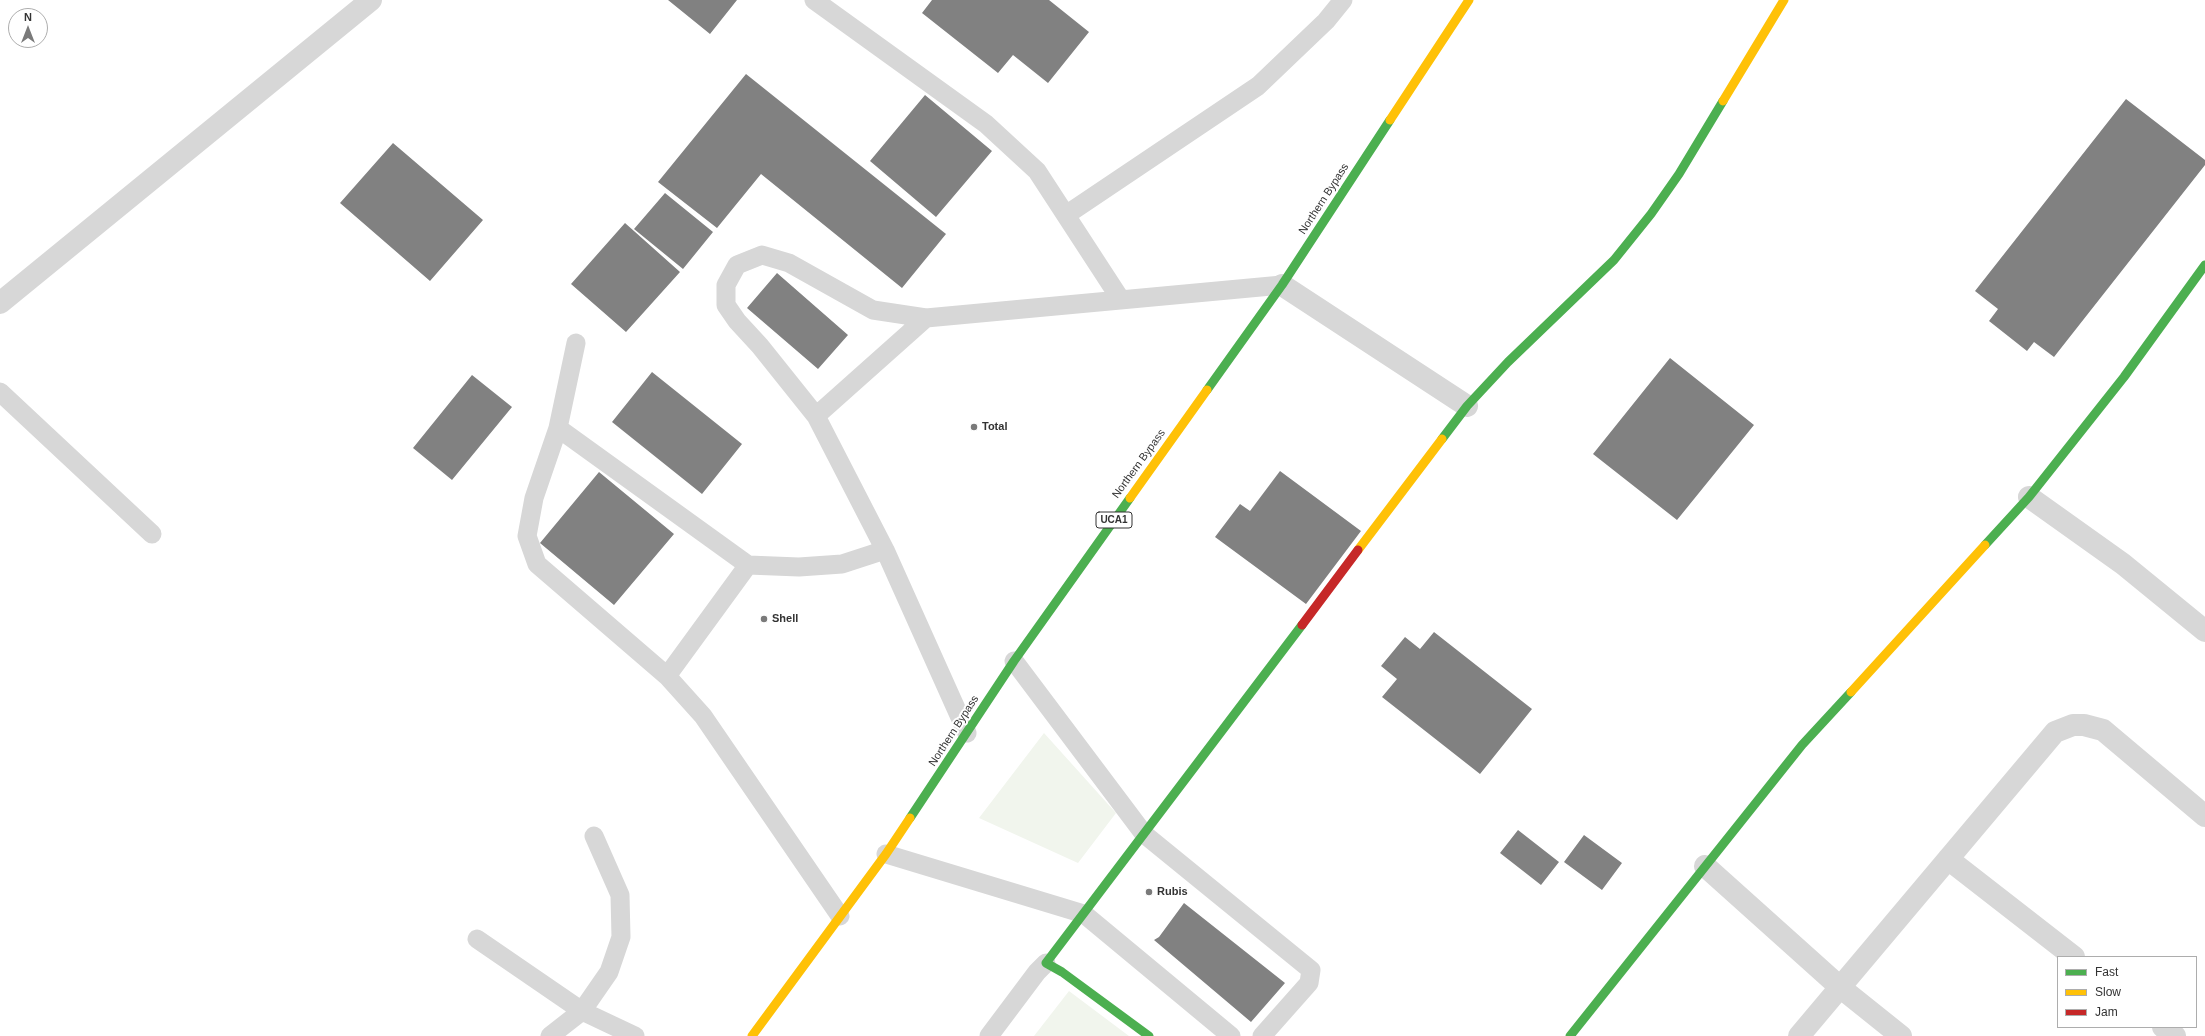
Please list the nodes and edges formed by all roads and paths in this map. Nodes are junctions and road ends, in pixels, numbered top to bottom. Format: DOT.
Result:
graph roads {
  1 [pos="371,0"];
  2 [pos="814,0"];
  3 [pos="1343,0"];
  4 [pos="1469,0"];
  5 [pos="1784,0"];
  6 [pos="1066,215"];
  7 [pos="2205,265"];
  8 [pos="1282,285"];
  9 [pos="1121,300"];
  10 [pos="0,303"];
  11 [pos="926,318"];
  12 [pos="576,343"];
  13 [pos="0,392"];
  14 [pos="1467,406"];
  15 [pos="816,416"];
  16 [pos="558,428"];
  17 [pos="2029,497"];
  18 [pos="152,534"];
  19 [pos="885,550"];
  20 [pos="748,565"];
  21 [pos="2205,631"];
  22 [pos="1014,661"];
  23 [pos="667,676"];
  24 [pos="967,734"];
  25 [pos="2205,816"];
  26 [pos="1144,834"];
  27 [pos="594,836"];
  28 [pos="886,854"];
  29 [pos="1948,859"];
  30 [pos="1704,866"];
  31 [pos="1084,914"];
  32 [pos="840,916"];
  33 [pos="478,939"];
  34 [pos="2073,956"];
  35 [pos="1046,963"];
  36 [pos="1841,988"];
  37 [pos="582,1011"];
  38 [pos="2164,1028"];
  39 [pos="550,1036"];
  40 [pos="635,1036"];
  41 [pos="752,1036"];
  42 [pos="989,1036"];
  43 [pos="1149,1036"];
  44 [pos="1231,1036"];
  45 [pos="1262,1036"];
  46 [pos="1570,1036"];
  47 [pos="1799,1036"];
  48 [pos="1901,1036"];
  49 [pos="2174,1036"];
  1 -- 10 [label="street"];
  2 -- 6 [label="lane"];
  3 -- 6 [label="lane"];
  4 -- 8 [label="street, Northern Bypass / UCA1"];
  5 -- 14 [label="street"];
  6 -- 9 [label="lane"];
  7 -- 17 [label="street"];
  8 -- 9 [label="lane"];
  8 -- 14 [label="street"];
  8 -- 22 [label="street, Northern Bypass / UCA1"];
  9 -- 11 [label="lane"];
  11 -- 15 [label="lane"];
  11 -- 15 [label="lane"];
  12 -- 16 [label="lane"];
  13 -- 18 [label="lane"];
  14 -- 26 [label="street"];
  15 -- 19 [label="lane"];
  16 -- 20 [label="lane"];
  16 -- 23 [label="lane"];
  17 -- 21 [label="street"];
  17 -- 30 [label="street"];
  19 -- 20 [label="lane"];
  19 -- 24 [label="lane"];
  20 -- 23 [label="lane"];
  22 -- 24 [label="street, Northern Bypass / UCA1"];
  22 -- 26 [label="lane"];
  23 -- 32 [label="lane"];
  24 -- 28 [label="street, Northern Bypass / UCA1"];
  25 -- 29 [label="street"];
  26 -- 31 [label="street"];
  26 -- 45 [label="lane"];
  27 -- 37 [label="lane"];
  28 -- 31 [label="lane"];
  28 -- 32 [label="street, Northern Bypass / UCA1"];
  29 -- 34 [label="street"];
  29 -- 36 [label="street"];
  30 -- 36 [label="street"];
  30 -- 46 [label="street"];
  31 -- 35 [label="street"];
  31 -- 44 [label="lane"];
  32 -- 41 [label="street, Northern Bypass / UCA1"];
  33 -- 37 [label="lane"];
  35 -- 42 [label="lane"];
  35 -- 43 [label="street"];
  36 -- 47 [label="street"];
  36 -- 48 [label="street"];
  37 -- 39 [label="lane"];
  37 -- 40 [label="lane"];
  38 -- 49 [label="street"];
}
